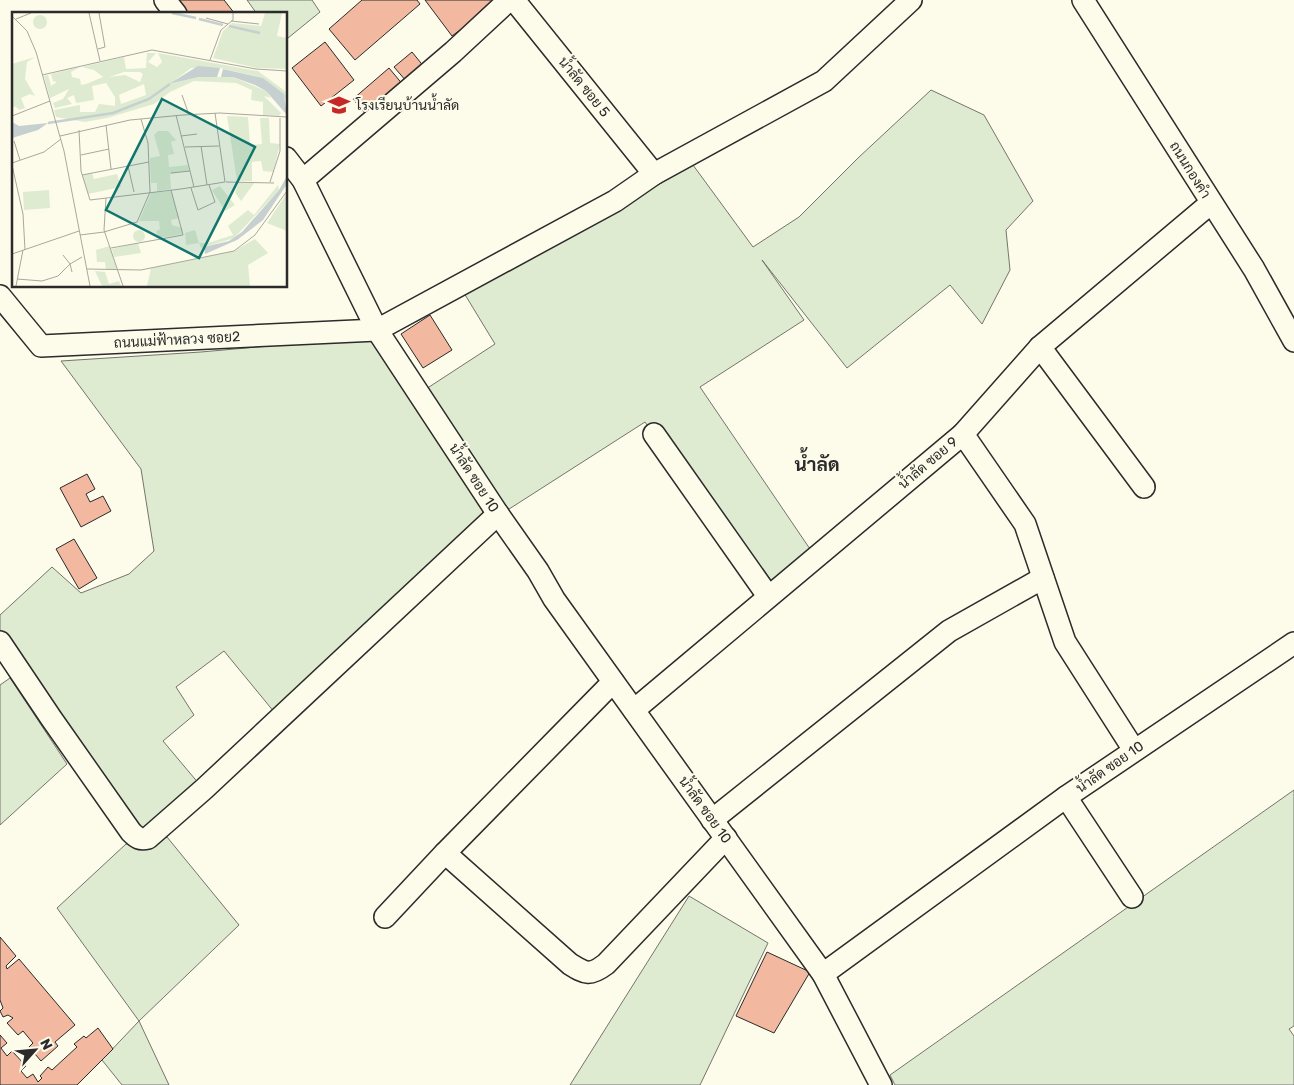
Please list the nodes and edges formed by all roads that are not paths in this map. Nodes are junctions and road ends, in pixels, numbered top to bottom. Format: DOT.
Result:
graph roads {
  1 [pos="165,0"];
  2 [pos="509,0"];
  3 [pos="514,0"];
  4 [pos="911,0"];
  5 [pos="1083,0"];
  6 [pos="174,12"];
  7 [pos="288,161"];
  8 [pos="654,174"];
  9 [pos="303,180"];
  10 [pos="1211,203"];
  11 [pos="0,296"];
  12 [pos="1287,311"];
  13 [pos="377,330"];
  14 [pos="1294,341"];
  15 [pos="1040,347"];
  16 [pos="654,434"];
  17 [pos="963,434"];
  18 [pos="1144,487"];
  19 [pos="498,514"];
  20 [pos="1043,578"];
  21 [pos="768,596"];
  22 [pos="0,642"];
  23 [pos="1294,643"];
  24 [pos="613,682"];
  25 [pos="634,710"];
  26 [pos="1134,750"];
  27 [pos="1066,797"];
  28 [pos="712,820"];
  29 [pos="726,838"];
  30 [pos="445,853"];
  31 [pos="1132,897"];
  32 [pos="385,917"];
  33 [pos="823,974"];
  34 [pos="881,1085"];
  1 -- 6 [label="street"];
  2 -- 9 [label="street"];
  3 -- 8 [label="street, น้ำลัด ซอย 5"];
  4 -- 8 [label="street"];
  5 -- 10 [label="street, ถนนกองคำ"];
  7 -- 9 [label="street, น้ำลัด ซอย 10"];
  8 -- 13 [label="street"];
  9 -- 13 [label="street, น้ำลัด ซอย 10"];
  10 -- 12 [label="street, ถนนกองคำ"];
  10 -- 15 [label="street, น้ำลัด ซอย 9"];
  11 -- 13 [label="street, ถนนแม่ฟ้าหลวง ซอย2"];
  12 -- 14 [label="street, ถนนกองคำ"];
  13 -- 19 [label="street, น้ำลัด ซอย 10"];
  15 -- 17 [label="street, น้ำลัด ซอย 9"];
  15 -- 18 [label="street"];
  16 -- 21 [label="street"];
  17 -- 20 [label="street"];
  17 -- 21 [label="street, น้ำลัด ซอย 9"];
  19 -- 22 [label="street"];
  19 -- 24 [label="street, น้ำลัด ซอย 10"];
  20 -- 26 [label="street"];
  20 -- 28 [label="street"];
  21 -- 25 [label="street, น้ำลัด ซอย 9"];
  23 -- 26 [label="street, น้ำลัด ซอย 10"];
  24 -- 25 [label="street, น้ำลัด ซอย 10"];
  24 -- 30 [label="street"];
  25 -- 28 [label="street, น้ำลัด ซอย 10"];
  26 -- 27 [label="street, น้ำลัด ซอย 10"];
  27 -- 31 [label="street"];
  27 -- 33 [label="street, น้ำลัด ซอย 10"];
  28 -- 29 [label="street, น้ำลัด ซอย 10"];
  29 -- 30 [label="street"];
  29 -- 33 [label="street, น้ำลัด ซอย 10"];
  30 -- 32 [label="street"];
  33 -- 34 [label="street"];
}
